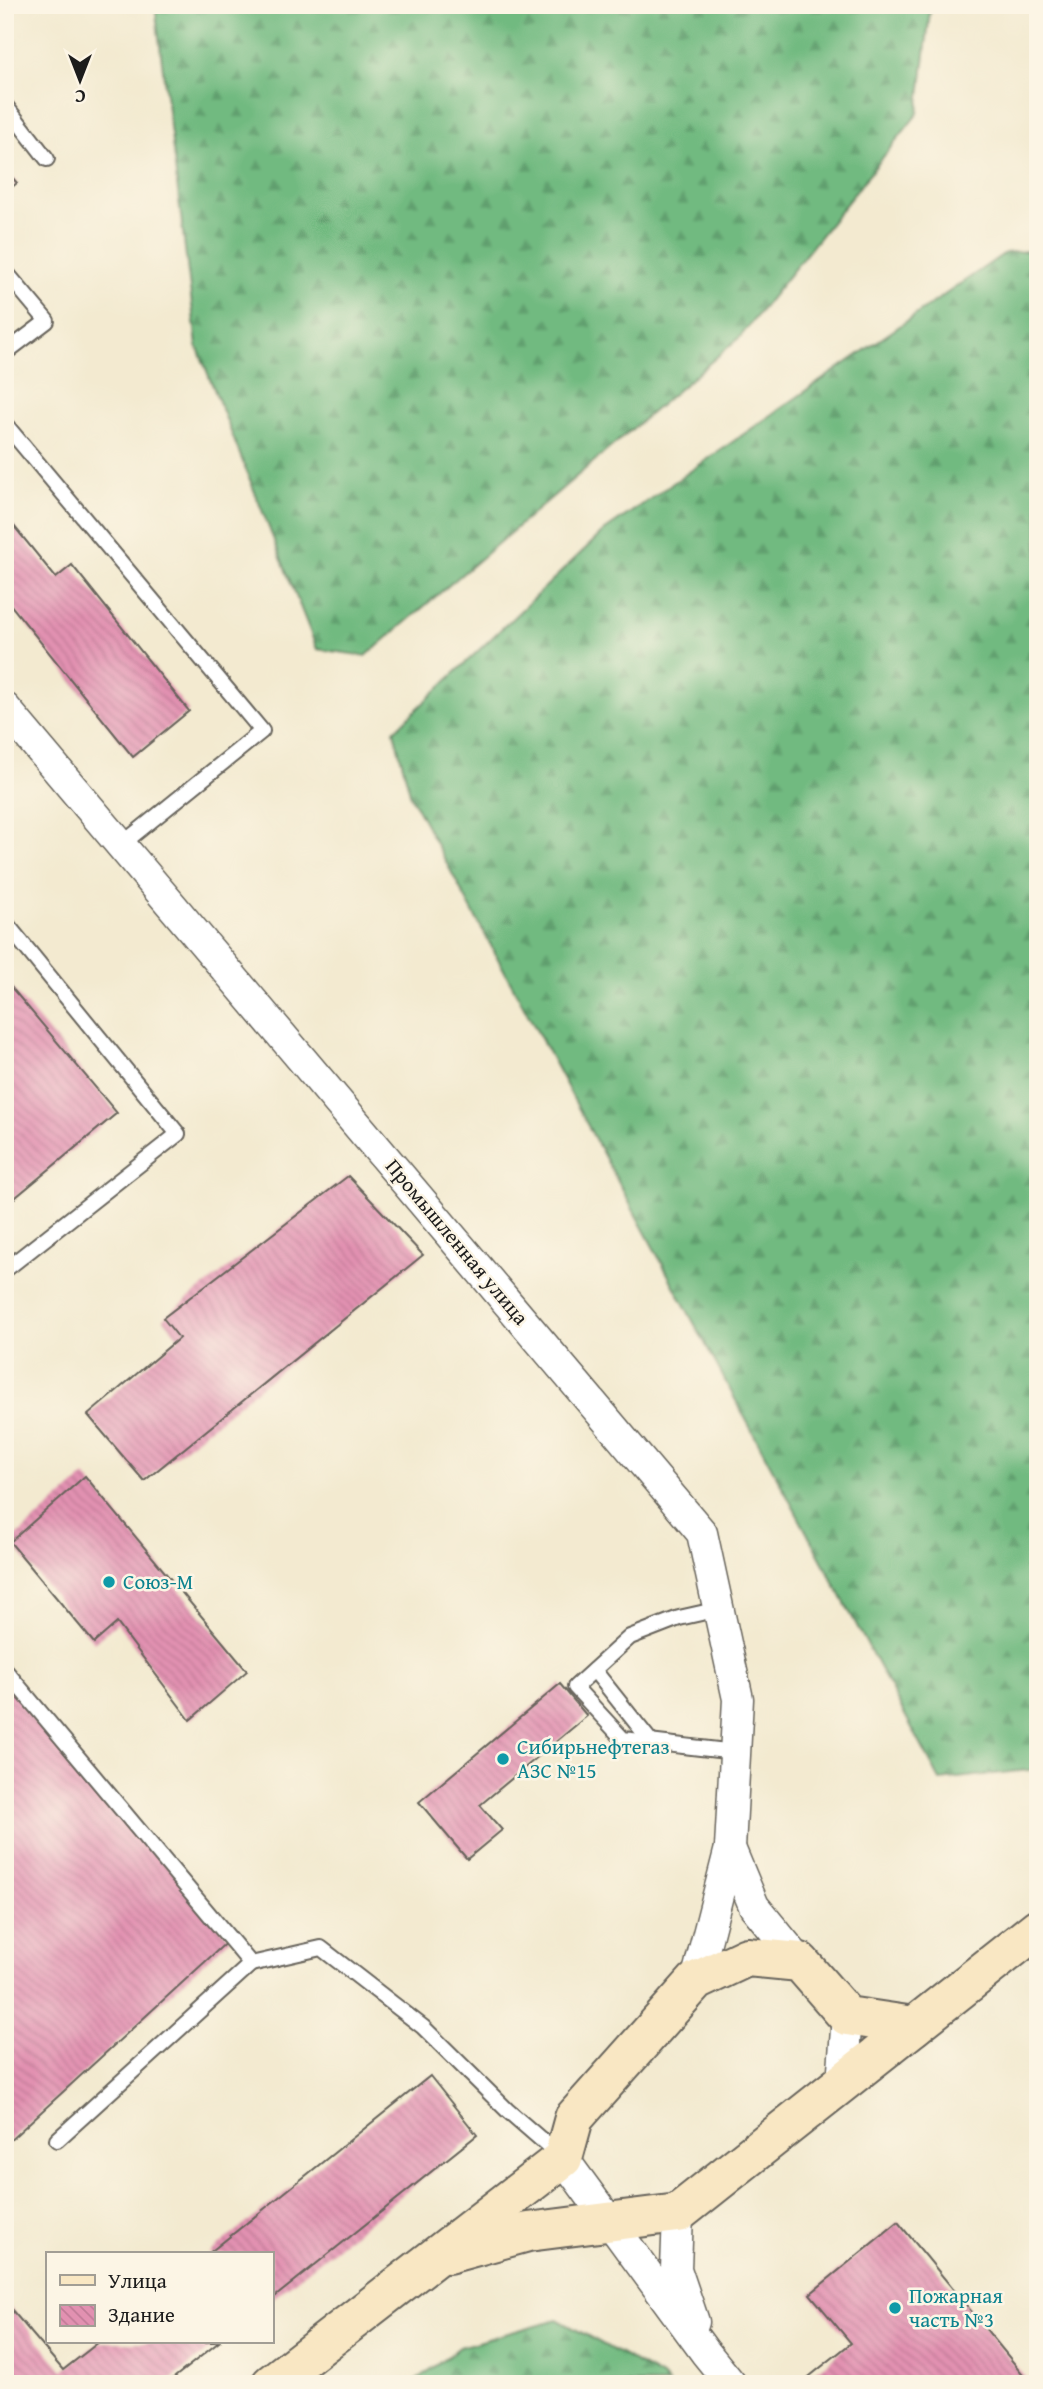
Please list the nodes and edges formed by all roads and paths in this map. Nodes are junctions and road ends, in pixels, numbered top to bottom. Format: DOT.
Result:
graph roads {
  1 [pos="5,105"];
  2 [pos="47,159"];
  3 [pos="5,271"];
  4 [pos="5,352"];
  5 [pos="5,424"];
  6 [pos="5,708"];
  7 [pos="121,845"];
  8 [pos="5,922"];
  9 [pos="5,1270"];
  10 [pos="719,1609"];
  11 [pos="5,1670"];
  12 [pos="594,1670"];
  13 [pos="652,1743"];
  14 [pos="735,1752"];
  15 [pos="730,1848"];
  16 [pos="1038,1928"];
  17 [pos="800,1962"];
  18 [pos="251,1964"];
  19 [pos="696,1981"];
  20 [pos="847,2016"];
  21 [pos="914,2026"];
  22 [pos="842,2083"];
  23 [pos="57,2140"];
  24 [pos="563,2158"];
  25 [pos="678,2213"];
  26 [pos="610,2223"];
  27 [pos="429,2260"];
  28 [pos="705,2352"];
  29 [pos="271,2384"];
  30 [pos="731,2384"];
  1 -- 2 [label="lane"];
  3 -- 4 [label="lane"];
  5 -- 7 [label="lane"];
  6 -- 7 [label="street, Промышленная улица"];
  7 -- 10 [label="street, Промышленная улица"];
  8 -- 9 [label="lane"];
  10 -- 12 [label="lane"];
  10 -- 14 [label="street, Промышленная улица"];
  11 -- 18 [label="lane"];
  12 -- 13 [label="lane"];
  12 -- 13 [label="lane"];
  13 -- 14 [label="lane"];
  14 -- 15 [label="street, Промышленная улица"];
  15 -- 17 [label="street"];
  15 -- 19 [label="street"];
  16 -- 21 [label="street"];
  17 -- 19 [label="street"];
  17 -- 20 [label="street"];
  18 -- 23 [label="lane"];
  18 -- 24 [label="lane"];
  19 -- 24 [label="street"];
  20 -- 21 [label="street"];
  20 -- 22 [label="street"];
  21 -- 22 [label="street"];
  22 -- 25 [label="street"];
  24 -- 26 [label="street"];
  24 -- 27 [label="street"];
  25 -- 26 [label="street"];
  25 -- 28 [label="street"];
  26 -- 27 [label="street"];
  26 -- 28 [label="street"];
  27 -- 29 [label="street"];
  28 -- 30 [label="street"];
}
